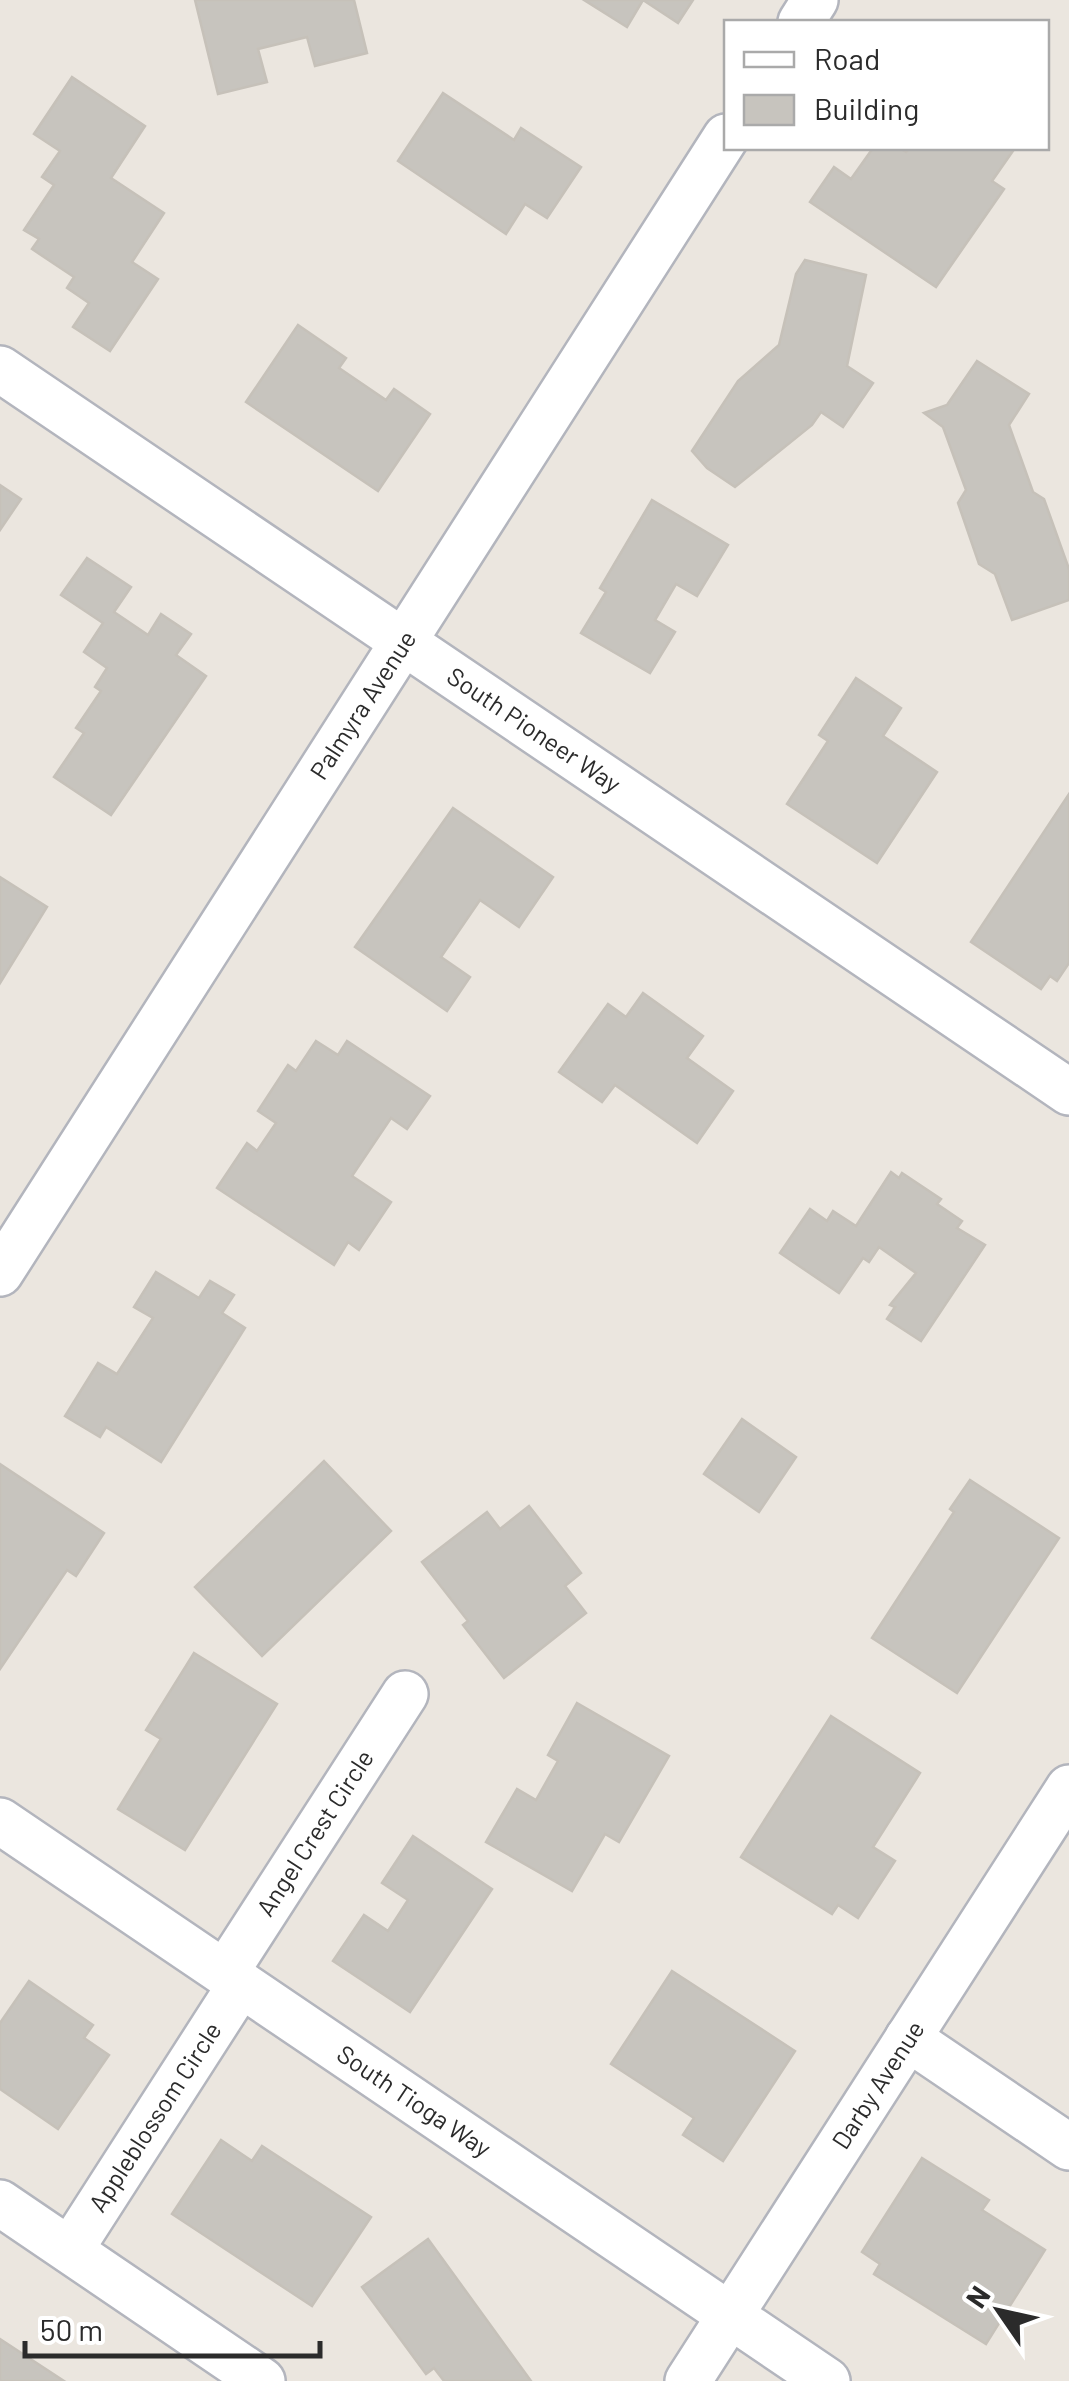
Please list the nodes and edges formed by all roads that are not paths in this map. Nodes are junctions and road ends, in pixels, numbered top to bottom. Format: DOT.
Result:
graph roads {
  1 [pos="724,141"];
  2 [pos="0,368"];
  3 [pos="403,642"];
  4 [pos="1069,1092"];
  5 [pos="0,1273"];
  6 [pos="404,1694"];
  7 [pos="1069,1788"];
  8 [pos="0,1821"];
  9 [pos="233,1979"];
  10 [pos="908,2038"];
  11 [pos="1069,2147"];
  12 [pos="0,2202"];
  13 [pos="70,2250"];
  14 [pos="730,2316"];
  15 [pos="262,2381"];
  16 [pos="688,2381"];
  17 [pos="827,2381"];
  1 -- 3 [label="street, Palmyra Avenue"];
  2 -- 3 [label="street, South Pioneer Way"];
  3 -- 4 [label="street, South Pioneer Way"];
  3 -- 5 [label="street, Palmyra Avenue"];
  6 -- 9 [label="street, Angel Crest Circle"];
  7 -- 10 [label="street, Darby Avenue"];
  8 -- 9 [label="street, South Tioga Way"];
  9 -- 13 [label="street, Appleblossom Circle"];
  9 -- 14 [label="street, South Tioga Way"];
  10 -- 11 [label="street"];
  10 -- 14 [label="street, Darby Avenue"];
  12 -- 13 [label="street"];
  13 -- 15 [label="street"];
  14 -- 16 [label="street, Darby Avenue"];
  14 -- 17 [label="street, South Tioga Way"];
}
